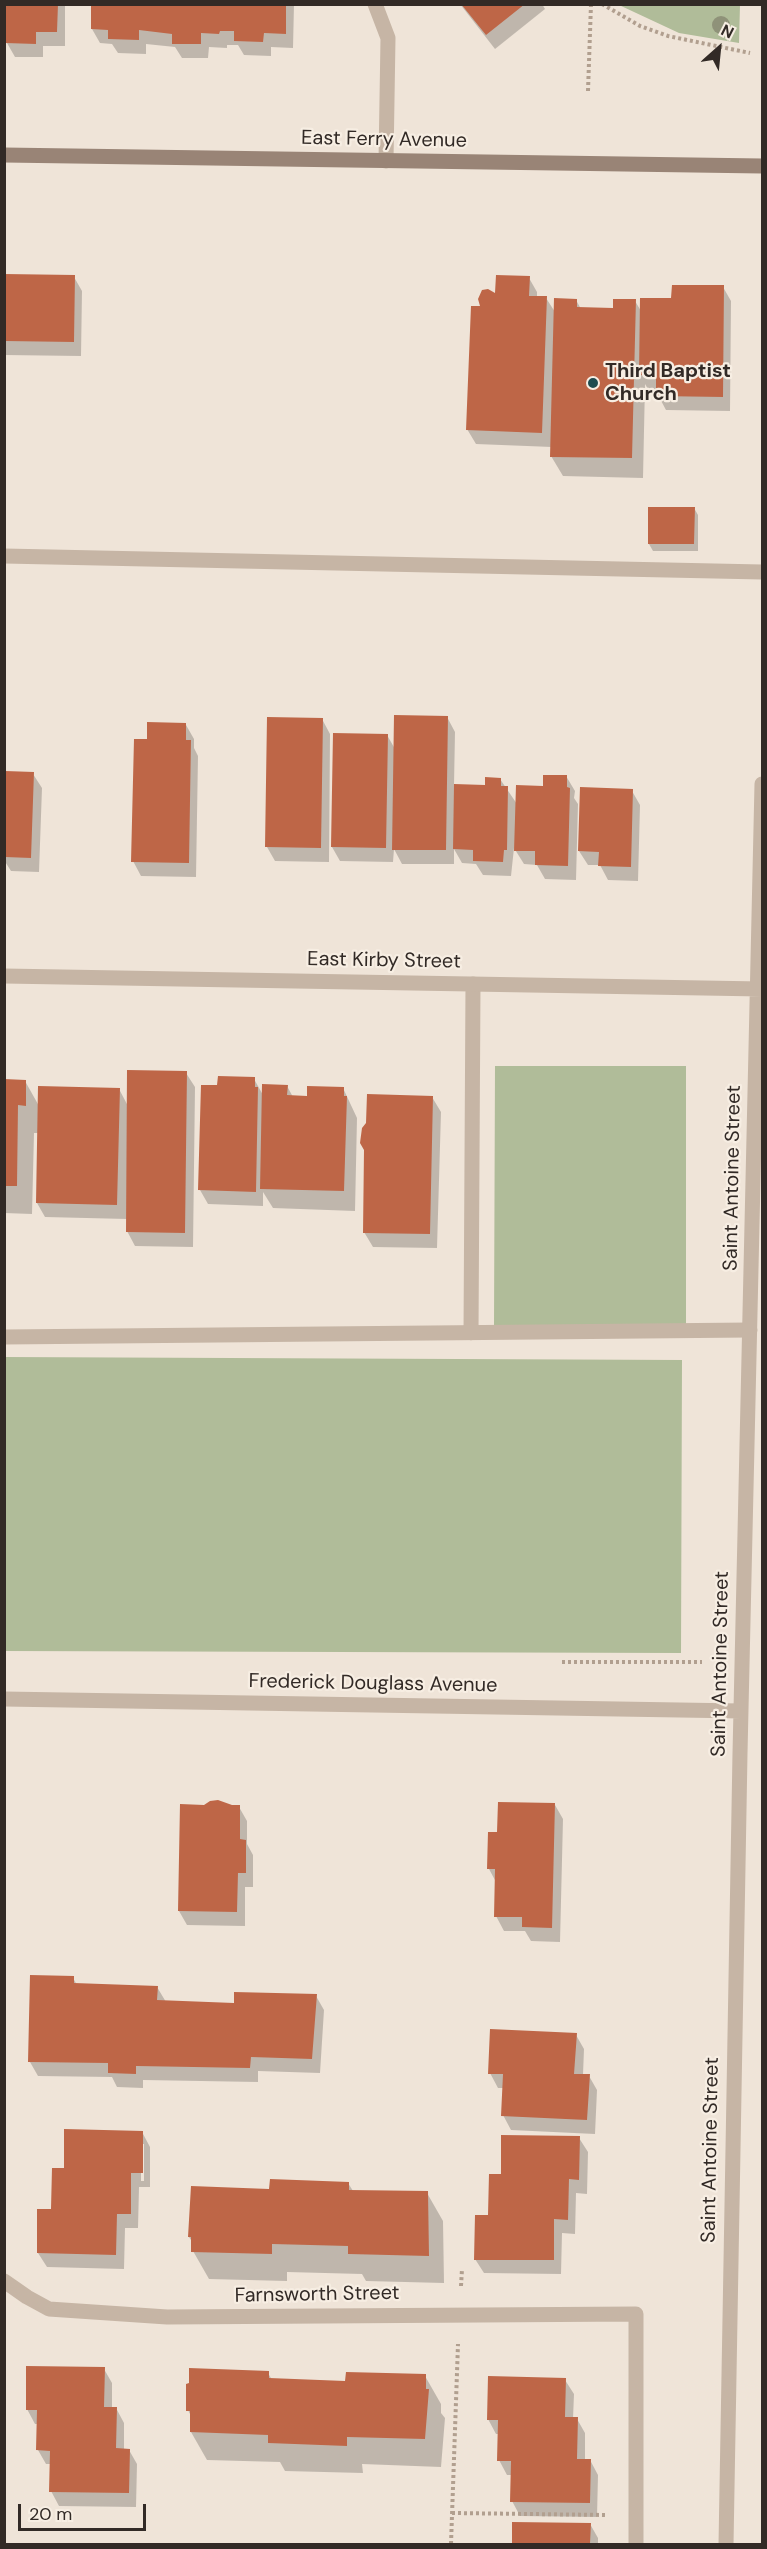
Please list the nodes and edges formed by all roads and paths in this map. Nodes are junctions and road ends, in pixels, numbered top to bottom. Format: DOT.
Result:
graph roads {
  1 [pos="375,4"];
  2 [pos="591,4"];
  3 [pos="602,4"];
  4 [pos="750,53"];
  5 [pos="588,91"];
  6 [pos="4,155"];
  7 [pos="386,161"];
  8 [pos="762,166"];
  9 [pos="4,556"];
  10 [pos="762,572"];
  11 [pos="762,784"];
  12 [pos="4,976"];
  13 [pos="473,984"];
  14 [pos="760,989"];
  15 [pos="750,1330"];
  16 [pos="471,1333"];
  17 [pos="4,1337"];
  18 [pos="562,1662"];
  19 [pos="702,1662"];
  20 [pos="4,1699"];
  21 [pos="741,1711"];
  22 [pos="462,2269"];
  23 [pos="5,2282"];
  24 [pos="459,2314"];
  25 [pos="452,2513"];
  26 [pos="637,2515"];
  27 [pos="451,2544"];
  28 [pos="636,2544"];
  29 [pos="726,2544"];
  1 -- 7 [label="street"];
  2 -- 5 [label="path"];
  3 -- 4 [label="path"];
  6 -- 7 [label="street, East Ferry Avenue"];
  7 -- 8 [label="street, East Ferry Avenue"];
  9 -- 10 [label="street"];
  11 -- 14 [label="street, Saint Antoine Street"];
  12 -- 13 [label="street, East Kirby Street"];
  13 -- 14 [label="street, East Kirby Street"];
  13 -- 16 [label="street"];
  14 -- 15 [label="street, Saint Antoine Street"];
  15 -- 16 [label="street"];
  15 -- 21 [label="street, Saint Antoine Street"];
  16 -- 17 [label="street"];
  18 -- 19 [label="path"];
  20 -- 21 [label="street, Frederick Douglass Avenue"];
  21 -- 29 [label="street, Saint Antoine Street"];
  22 -- 24 [label="path"];
  23 -- 24 [label="street, Farnsworth Street"];
  24 -- 25 [label="path"];
  24 -- 26 [label="street, Farnsworth Street"];
  25 -- 26 [label="path"];
  25 -- 27 [label="path"];
  26 -- 28 [label="street"];
}
